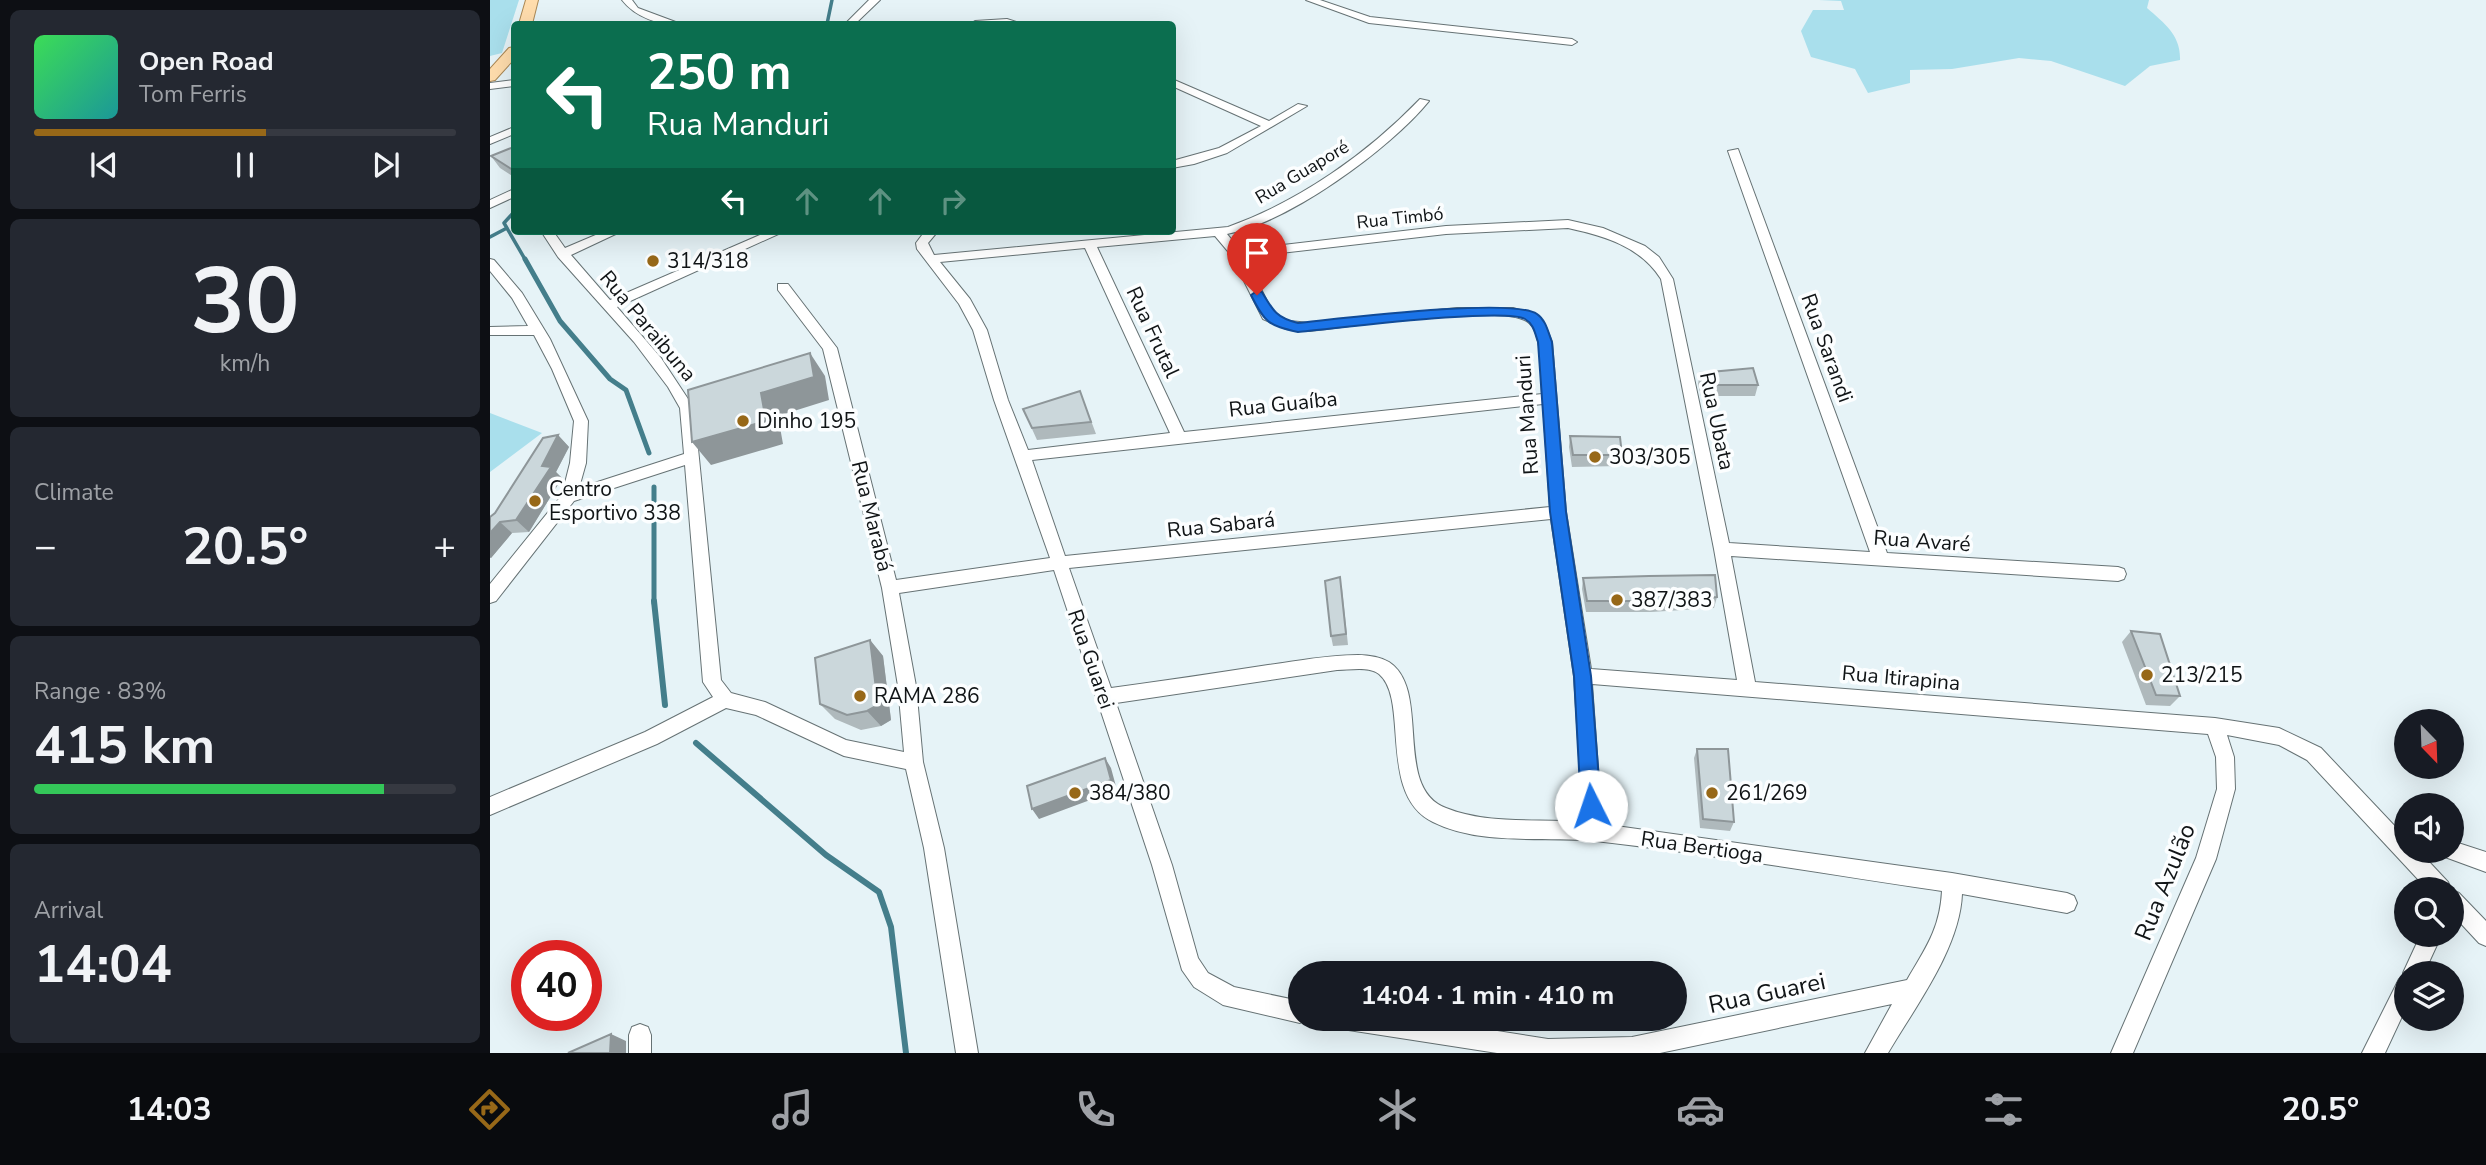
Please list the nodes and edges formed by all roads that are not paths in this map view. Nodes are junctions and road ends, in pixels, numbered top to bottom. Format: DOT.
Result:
graph roads {
  1 [pos="532,0"];
  2 [pos="627,0"];
  3 [pos="875,0"];
  4 [pos="1311,0"];
  5 [pos="527,21"];
  6 [pos="667,21"];
  7 [pos="853,21"];
  8 [pos="1572,41"];
  9 [pos="510,57"];
  10 [pos="490,64"];
  11 [pos="490,77"];
  12 [pos="511,83"];
  13 [pos="1176,84"];
  14 [pos="490,86"];
  15 [pos="1423,101"];
  16 [pos="1302,106"];
  17 [pos="1269,124"];
  18 [pos="511,131"];
  19 [pos="490,141"];
  20 [pos="1734,151"];
  21 [pos="1176,164"];
  22 [pos="511,194"];
  23 [pos="490,204"];
  24 [pos="1568,224"];
  25 [pos="1220,234"];
  26 [pos="550,235"];
  27 [pos="607,235"];
  28 [pos="770,235"];
  29 [pos="929,235"];
  30 [pos="1090,246"];
  31 [pos="562,254"];
  32 [pos="927,254"];
  33 [pos="1237,254"];
  34 [pos="490,263"];
  35 [pos="783,287"];
  36 [pos="608,306"];
  37 [pos="537,330"];
  38 [pos="490,331"];
  39 [pos="1549,398"];
  40 [pos="1179,437"];
  41 [pos="1023,456"];
  42 [pos="692,457"];
  43 [pos="569,496"];
  44 [pos="1558,512"];
  45 [pos="1722,549"];
  46 [pos="1881,559"];
  47 [pos="1059,563"];
  48 [pos="2118,574"];
  49 [pos="890,588"];
  50 [pos="490,596"];
  51 [pos="1583,676"];
  52 [pos="1747,688"];
  53 [pos="1103,697"];
  54 [pos="724,700"];
  55 [pos="2215,726"];
  56 [pos="914,762"];
  57 [pos="490,806"];
  58 [pos="2384,827"];
  59 [pos="2394,831"];
  60 [pos="1593,832"];
  61 [pos="2464,854"];
  62 [pos="2486,862"];
  63 [pos="2430,877"];
  64 [pos="1952,883"];
  65 [pos="2067,903"];
  66 [pos="2464,913"];
  67 [pos="2486,936"];
  68 [pos="1911,990"];
  69 [pos="1288,1009"];
  70 [pos="2394,1010"];
  71 [pos="1426,1031"];
  72 [pos="967,1053"];
  73 [pos="1876,1053"];
  74 [pos="2122,1053"];
  75 [pos="2373,1053"];
  1 -- 5 [label="main road"];
  2 -- 6 [label="street"];
  3 -- 7 [label="street"];
  4 -- 8 [label="street"];
  9 -- 10 [label="street"];
  9 -- 11 [label="main road"];
  12 -- 14 [label="street"];
  13 -- 17 [label="street"];
  15 -- 25 [label="street, Rua Guaporé"];
  16 -- 17 [label="street"];
  17 -- 21 [label="street"];
  18 -- 19 [label="street"];
  20 -- 46 [label="street, Rua Sarandi"];
  22 -- 23 [label="street"];
  24 -- 33 [label="street, Rua Timbó"];
  24 -- 45 [label="street, Rua Ubata"];
  25 -- 30 [label="street, Rua Guaporé"];
  25 -- 33 [label="street, Rua Manduri"];
  26 -- 31 [label="street, Rua Paraibuna"];
  27 -- 31 [label="street"];
  28 -- 36 [label="street"];
  29 -- 32 [label="street"];
  30 -- 32 [label="street, Rua Guaporé"];
  30 -- 40 [label="street, Rua Frutal"];
  31 -- 36 [label="street, Rua Paraibuna"];
  32 -- 41 [label="street, Rua Guarei"];
  33 -- 39 [label="street, Rua Manduri"];
  34 -- 37 [label="street"];
  35 -- 49 [label="street, Rua Marabá"];
  36 -- 42 [label="street, Rua Paraibuna"];
  37 -- 38 [label="street"];
  37 -- 43 [label="street"];
  39 -- 40 [label="street, Rua Guaíba"];
  39 -- 44 [label="street, Rua Manduri"];
  40 -- 41 [label="street, Rua Guaíba"];
  41 -- 47 [label="street, Rua Guarei"];
  42 -- 43 [label="street"];
  42 -- 54 [label="street"];
  43 -- 50 [label="street"];
  44 -- 47 [label="street, Rua Sabará"];
  44 -- 51 [label="street, Rua Manduri"];
  45 -- 46 [label="street, Rua Avaré"];
  45 -- 52 [label="street, Rua Ubata"];
  46 -- 48 [label="street, Rua Avaré"];
  47 -- 49 [label="street, Rua Sabará"];
  47 -- 53 [label="street, Rua Guarei"];
  49 -- 56 [label="street, Rua Marabá"];
  51 -- 52 [label="street, Rua Itirapina"];
  51 -- 60 [label="street, Rua Manduri"];
  52 -- 55 [label="street, Rua Itirapina"];
  53 -- 60 [label="street, Rua Bertioga"];
  53 -- 69 [label="street, Rua Guarei"];
  54 -- 56 [label="street"];
  54 -- 57 [label="street"];
  55 -- 58 [label="street, Rua Itirapina"];
  55 -- 74 [label="street, Rua Azulão"];
  56 -- 72 [label="street, Rua Marabá"];
  58 -- 59 [label="street"];
  58 -- 63 [label="street, Rua Itirapina"];
  60 -- 64 [label="street, Rua Bertioga"];
  61 -- 62 [label="street"];
  64 -- 65 [label="street, Rua Bertioga"];
  64 -- 68 [label="street"];
  66 -- 67 [label="street"];
  68 -- 71 [label="street, Rua Guarei"];
  68 -- 73 [label="street"];
  70 -- 75 [label="street"];
}
